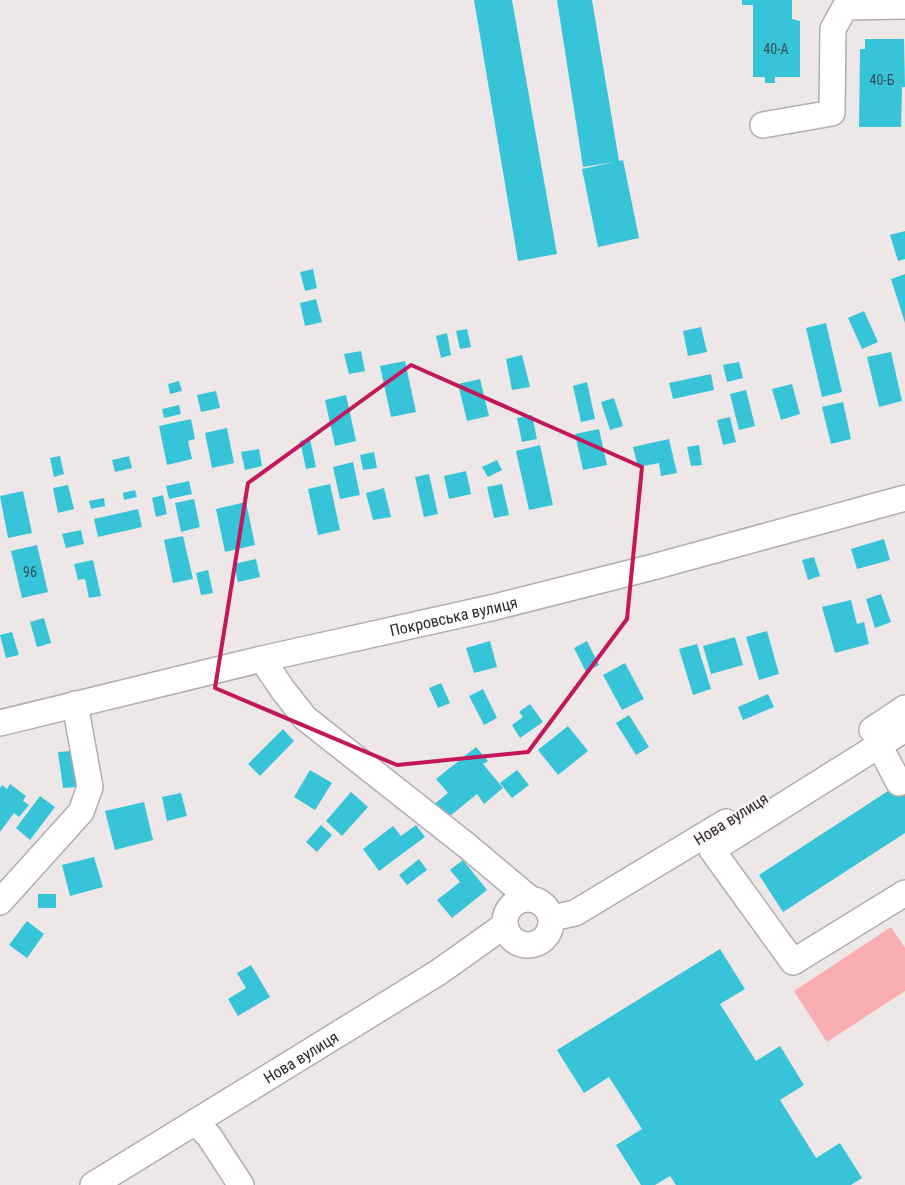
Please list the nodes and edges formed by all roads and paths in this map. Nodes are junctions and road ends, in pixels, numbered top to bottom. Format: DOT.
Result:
graph roads {
  1 [pos="905,6"];
  2 [pos="763,125"];
  3 [pos="905,498"];
  4 [pos="262,659"];
  5 [pos="75,704"];
  6 [pos="905,708"];
  7 [pos="0,723"];
  8 [pos="905,729"];
  9 [pos="878,745"];
  10 [pos="899,783"];
  11 [pos="905,893"];
  12 [pos="529,898"];
  13 [pos="0,902"];
  14 [pos="552,918"];
  15 [pos="505,925"];
  16 [pos="195,1122"];
  17 [pos="93,1185"];
  18 [pos="241,1185"];
  1 -- 2 [label="street"];
  3 -- 4 [label="street, Покровська вулиця"];
  4 -- 5 [label="street, Покровська вулиця"];
  4 -- 12 [label="street"];
  5 -- 7 [label="street, Покровська вулиця"];
  5 -- 13 [label="street"];
  6 -- 14 [label="street, Нова вулиця"];
  8 -- 9 [label="street"];
  9 -- 10 [label="street"];
  9 -- 11 [label="street"];
  12 -- 14 [label="street"];
  12 -- 15 [label="street"];
  14 -- 15 [label="street"];
  15 -- 16 [label="street, Нова вулиця"];
  16 -- 17 [label="street, Нова вулиця"];
  16 -- 18 [label="street"];
}
